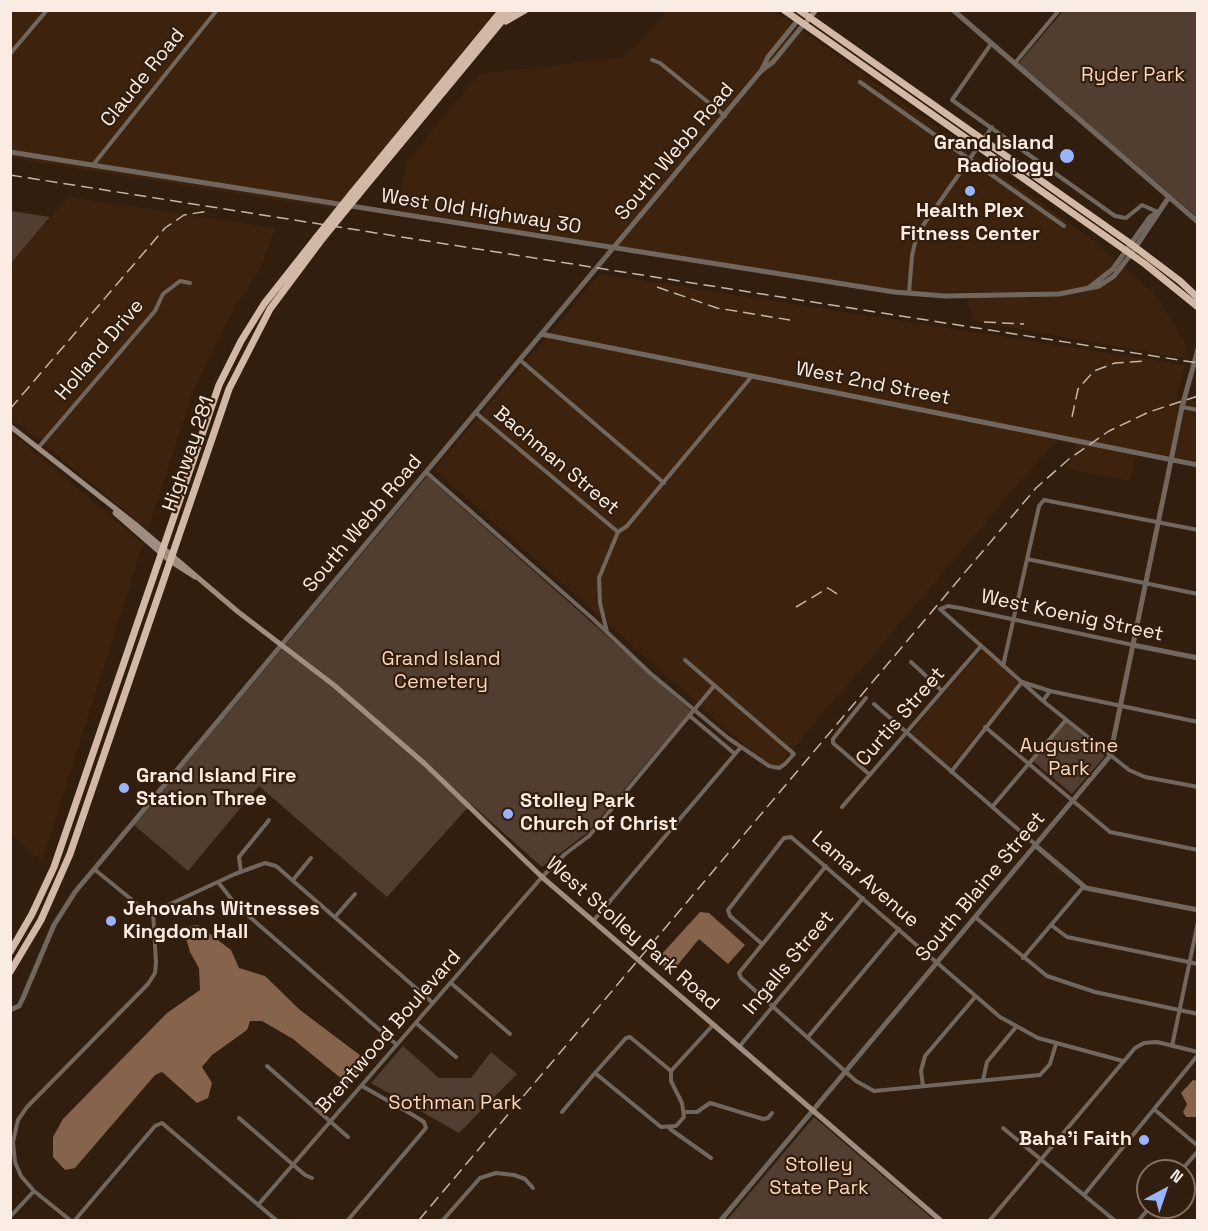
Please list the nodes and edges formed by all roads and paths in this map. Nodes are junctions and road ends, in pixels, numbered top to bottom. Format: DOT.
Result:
graph roads {
  1 [pos="47,10"];
  2 [pos="217,10"];
  3 [pos="502,10"];
  4 [pos="511,10"];
  5 [pos="525,10"];
  6 [pos="784,10"];
  7 [pos="816,10"];
  8 [pos="953,10"];
  9 [pos="1059,10"];
  10 [pos="805,13"];
  11 [pos="801,22"];
  12 [pos="491,35"];
  13 [pos="991,44"];
  14 [pos="10,54"];
  15 [pos="652,60"];
  16 [pos="1014,64"];
  17 [pos="860,82"];
  18 [pos="725,116"];
  19 [pos="992,127"];
  20 [pos="983,140"];
  21 [pos="978,147"];
  22 [pos="10,152"];
  23 [pos="969,160"];
  24 [pos="93,165"];
  25 [pos="355,194"];
  26 [pos="1168,197"];
  27 [pos="1158,212"];
  28 [pos="1197,222"];
  29 [pos="1064,225"];
  30 [pos="319,238"];
  31 [pos="614,248"];
  32 [pos="1131,249"];
  33 [pos="190,283"];
  34 [pos="909,293"];
  35 [pos="1197,298"];
  36 [pos="1197,307"];
  37 [pos="541,334"];
  38 [pos="1197,349"];
  39 [pos="520,360"];
  40 [pos="752,375"];
  41 [pos="1182,407"];
  42 [pos="1197,410"];
  43 [pos="476,413"];
  44 [pos="10,426"];
  45 [pos="38,448"];
  46 [pos="1170,459"];
  47 [pos="1197,465"];
  48 [pos="426,472"];
  49 [pos="664,483"];
  50 [pos="1158,521"];
  51 [pos="1197,530"];
  52 [pos="618,532"];
  53 [pos="161,550"];
  54 [pos="171,558"];
  55 [pos="1027,559"];
  56 [pos="1145,584"];
  57 [pos="1197,594"];
  58 [pos="1016,620"];
  59 [pos="608,633"];
  60 [pos="281,644"];
  61 [pos="1133,645"];
  62 [pos="981,646"];
  63 [pos="1197,658"];
  64 [pos="685,660"];
  65 [pos="911,662"];
  66 [pos="1004,666"];
  67 [pos="1022,682"];
  68 [pos="714,686"];
  69 [pos="942,691"];
  70 [pos="1050,691"];
  71 [pos="866,698"];
  72 [pos="1043,701"];
  73 [pos="874,704"];
  74 [pos="1120,706"];
  75 [pos="695,711"];
  76 [pos="690,716"];
  77 [pos="1066,720"];
  78 [pos="1197,722"];
  79 [pos="985,727"];
  80 [pos="907,733"];
  81 [pos="741,747"];
  82 [pos="735,754"];
  83 [pos="1110,756"];
  84 [pos="1029,763"];
  85 [pos="951,772"];
  86 [pos="870,775"];
  87 [pos="1197,787"];
  88 [pos="1072,801"];
  89 [pos="842,807"];
  90 [pos="992,807"];
  91 [pos="269,820"];
  92 [pos="1036,846"];
  93 [pos="1197,850"];
  94 [pos="311,858"];
  95 [pos="826,866"];
  96 [pos="94,869"];
  97 [pos="241,872"];
  98 [pos="542,877"];
  99 [pos="293,880"];
  100 [pos="218,882"];
  101 [pos="1084,886"];
  102 [pos="355,894"];
  103 [pos="863,898"];
  104 [pos="1197,910"];
  105 [pos="153,912"];
  106 [pos="335,917"];
  107 [pos="975,917"];
  108 [pos="594,920"];
  109 [pos="1197,922"];
  110 [pos="1051,925"];
  111 [pos="899,929"];
  112 [pos="761,943"];
  113 [pos="10,952"];
  114 [pos="1023,957"];
  115 [pos="937,962"];
  116 [pos="1189,963"];
  117 [pos="1197,964"];
  118 [pos="10,972"];
  119 [pos="451,983"];
  120 [pos="976,996"];
  121 [pos="433,1003"];
  122 [pos="773,1006"];
  123 [pos="10,1010"];
  124 [pos="1179,1010"];
  125 [pos="1197,1014"];
  126 [pos="416,1023"];
  127 [pos="713,1024"];
  128 [pos="1016,1027"];
  129 [pos="510,1034"];
  130 [pos="808,1037"];
  131 [pos="1056,1044"];
  132 [pos="397,1045"];
  133 [pos="1172,1046"];
  134 [pos="739,1047"];
  135 [pos="1197,1054"];
  136 [pos="456,1056"];
  137 [pos="1123,1061"];
  138 [pos="267,1066"];
  139 [pos="671,1071"];
  140 [pos="846,1071"];
  141 [pos="595,1073"];
  142 [pos="983,1080"];
  143 [pos="362,1086"];
  144 [pos="923,1086"];
  145 [pos="813,1110"];
  146 [pos="1155,1110"];
  147 [pos="562,1112"];
  148 [pos="684,1112"];
  149 [pos="772,1113"];
  150 [pos="239,1118"];
  151 [pos="330,1122"];
  152 [pos="1003,1128"];
  153 [pos="670,1129"];
  154 [pos="348,1137"];
  155 [pos="1197,1146"];
  156 [pos="711,1158"];
  157 [pos="1041,1158"];
  158 [pos="293,1164"];
  159 [pos="312,1178"];
  160 [pos="533,1188"];
  161 [pos="33,1191"];
  162 [pos="1084,1195"];
  163 [pos="258,1205"];
  164 [pos="10,1217"];
  165 [pos="70,1221"];
  166 [pos="75,1221"];
  167 [pos="276,1221"];
  168 [pos="348,1221"];
  169 [pos="443,1221"];
  170 [pos="721,1221"];
  171 [pos="940,1221"];
  172 [pos="990,1221"];
  173 [pos="1114,1221"];
  1 -- 14 [label="street"];
  2 -- 24 [label="street, Claude Road"];
  3 -- 25 [label="highway, Highway 281"];
  4 -- 12 [label="highway, Highway 281"];
  5 -- 12 [label="highway"];
  6 -- 11 [label="highway"];
  7 -- 10 [label="main road, South Webb Road"];
  8 -- 13 [label="street"];
  9 -- 16 [label="street"];
  10 -- 11 [label="main road, South Webb Road"];
  10 -- 20 [label="highway"];
  11 -- 18 [label="street, South Webb Road"];
  11 -- 21 [label="highway"];
  12 -- 25 [label="highway, Highway 281"];
  13 -- 16 [label="street"];
  13 -- 19 [label="street"];
  15 -- 18 [label="street"];
  16 -- 26 [label="street"];
  17 -- 23 [label="street"];
  18 -- 31 [label="street, South Webb Road"];
  19 -- 20 [label="street"];
  19 -- 27 [label="street"];
  20 -- 21 [label="street"];
  20 -- 32 [label="highway"];
  21 -- 23 [label="street"];
  21 -- 32 [label="highway"];
  22 -- 24 [label="street, West Old Highway 30"];
  23 -- 29 [label="street"];
  23 -- 34 [label="street"];
  24 -- 31 [label="street, West Old Highway 30"];
  25 -- 30 [label="highway, Highway 281, bridge"];
  26 -- 27 [label="street, West Old Highway 30"];
  26 -- 28 [label="street"];
  27 -- 32 [label="street, West Old Highway 30"];
  30 -- 53 [label="highway, Highway 281"];
  30 -- 54 [label="highway, Highway 281"];
  31 -- 34 [label="street, West Old Highway 30"];
  31 -- 37 [label="street, South Webb Road"];
  32 -- 34 [label="street, West Old Highway 30"];
  32 -- 35 [label="highway"];
  32 -- 36 [label="highway"];
  33 -- 45 [label="street, Holland Drive"];
  37 -- 39 [label="street, South Webb Road"];
  37 -- 40 [label="street, West 2nd Street"];
  38 -- 41 [label="street, South Blaine Street"];
  39 -- 43 [label="street, South Webb Road"];
  39 -- 49 [label="street"];
  40 -- 46 [label="street, West 2nd Street"];
  40 -- 49 [label="street"];
  41 -- 42 [label="street"];
  41 -- 46 [label="street, South Blaine Street"];
  43 -- 48 [label="street, South Webb Road"];
  43 -- 52 [label="street, Bachman Street"];
  44 -- 45 [label="main road, West Stolley Park Road"];
  45 -- 53 [label="main road, West Stolley Park Road"];
  46 -- 47 [label="street, West 2nd Street"];
  46 -- 50 [label="street, South Blaine Street"];
  48 -- 59 [label="street"];
  48 -- 60 [label="street, South Webb Road"];
  49 -- 52 [label="street"];
  50 -- 51 [label="street"];
  50 -- 55 [label="street"];
  50 -- 56 [label="street, South Blaine Street"];
  52 -- 59 [label="street"];
  53 -- 54 [label="main road, West Stolley Park Road"];
  53 -- 113 [label="highway, Highway 281"];
  54 -- 60 [label="main road, West Stolley Park Road"];
  54 -- 118 [label="highway, Highway 281"];
  55 -- 56 [label="street"];
  55 -- 58 [label="street"];
  56 -- 57 [label="street"];
  56 -- 61 [label="street, South Blaine Street"];
  58 -- 61 [label="street, West Koenig Street"];
  58 -- 62 [label="street, West Koenig Street"];
  58 -- 66 [label="street"];
  59 -- 75 [label="street"];
  60 -- 96 [label="street, South Webb Road"];
  60 -- 98 [label="main road, West Stolley Park Road"];
  61 -- 63 [label="street, West Koenig Street"];
  61 -- 74 [label="street, South Blaine Street"];
  62 -- 66 [label="street"];
  62 -- 69 [label="street, Curtis Street"];
  64 -- 68 [label="street"];
  65 -- 69 [label="street"];
  66 -- 67 [label="street"];
  67 -- 70 [label="street"];
  67 -- 72 [label="street"];
  67 -- 79 [label="street"];
  68 -- 75 [label="street, Brentwood Boulevard"];
  68 -- 81 [label="street"];
  69 -- 80 [label="street, Curtis Street"];
  70 -- 72 [label="street"];
  70 -- 74 [label="street"];
  71 -- 86 [label="street"];
  72 -- 77 [label="street"];
  73 -- 80 [label="street"];
  74 -- 78 [label="street"];
  74 -- 83 [label="street, South Blaine Street"];
  75 -- 76 [label="street, Brentwood Boulevard"];
  75 -- 81 [label="street"];
  76 -- 82 [label="street"];
  76 -- 98 [label="street, Brentwood Boulevard"];
  77 -- 83 [label="street"];
  77 -- 84 [label="street"];
  79 -- 84 [label="street"];
  79 -- 85 [label="street"];
  80 -- 85 [label="street"];
  80 -- 86 [label="street, Curtis Street"];
  81 -- 82 [label="street"];
  82 -- 108 [label="street"];
  83 -- 87 [label="street"];
  83 -- 88 [label="street, South Blaine Street"];
  84 -- 88 [label="street"];
  84 -- 90 [label="street"];
  85 -- 90 [label="street"];
  86 -- 89 [label="street, Curtis Street"];
  88 -- 92 [label="street, South Blaine Street"];
  88 -- 93 [label="street"];
  90 -- 92 [label="street"];
  91 -- 97 [label="street"];
  92 -- 101 [label="street"];
  92 -- 107 [label="street, South Blaine Street"];
  94 -- 99 [label="street"];
  95 -- 103 [label="street, Lamar Avenue"];
  95 -- 112 [label="street"];
  95 -- 112 [label="street, Lamar Avenue"];
  96 -- 105 [label="street"];
  96 -- 123 [label="street, South Webb Road"];
  97 -- 99 [label="street"];
  97 -- 100 [label="street"];
  98 -- 108 [label="main road, West Stolley Park Road"];
  98 -- 119 [label="street, Brentwood Boulevard"];
  99 -- 106 [label="street"];
  100 -- 105 [label="street"];
  100 -- 132 [label="street"];
  101 -- 104 [label="street"];
  101 -- 110 [label="street"];
  102 -- 106 [label="street"];
  103 -- 111 [label="street, Lamar Avenue"];
  103 -- 122 [label="street, Ingalls Street"];
  105 -- 161 [label="street"];
  106 -- 121 [label="street"];
  107 -- 114 [label="street"];
  107 -- 115 [label="street, South Blaine Street"];
  108 -- 127 [label="main road, West Stolley Park Road"];
  109 -- 116 [label="street"];
  110 -- 114 [label="street"];
  110 -- 116 [label="street"];
  111 -- 115 [label="street, Lamar Avenue"];
  111 -- 130 [label="street"];
  112 -- 122 [label="street"];
  114 -- 124 [label="street"];
  115 -- 120 [label="street, Lamar Avenue"];
  115 -- 140 [label="street, South Blaine Street"];
  116 -- 117 [label="street"];
  116 -- 124 [label="street"];
  119 -- 121 [label="street, Brentwood Boulevard"];
  119 -- 129 [label="street"];
  120 -- 128 [label="street, Lamar Avenue"];
  120 -- 144 [label="street"];
  121 -- 126 [label="street, Brentwood Boulevard"];
  122 -- 130 [label="street"];
  122 -- 134 [label="street, Ingalls Street"];
  124 -- 125 [label="street"];
  124 -- 133 [label="street"];
  126 -- 132 [label="street, Brentwood Boulevard"];
  126 -- 136 [label="street"];
  127 -- 134 [label="main road, West Stolley Park Road"];
  127 -- 139 [label="street"];
  128 -- 131 [label="street, Lamar Avenue"];
  128 -- 142 [label="street"];
  130 -- 140 [label="street"];
  131 -- 137 [label="street, Lamar Avenue"];
  131 -- 142 [label="street"];
  132 -- 143 [label="street, Brentwood Boulevard"];
  133 -- 135 [label="street"];
  133 -- 137 [label="street"];
  134 -- 145 [label="main road, West Stolley Park Road"];
  135 -- 146 [label="street"];
  137 -- 157 [label="street"];
  138 -- 151 [label="street"];
  139 -- 141 [label="street"];
  139 -- 148 [label="street"];
  140 -- 144 [label="street"];
  140 -- 145 [label="street, South Blaine Street"];
  141 -- 147 [label="street"];
  141 -- 153 [label="street"];
  142 -- 144 [label="street"];
  143 -- 151 [label="street, Brentwood Boulevard"];
  143 -- 168 [label="street"];
  145 -- 170 [label="street, South Blaine Street"];
  145 -- 171 [label="main road, West Stolley Park Road"];
  146 -- 155 [label="street"];
  146 -- 162 [label="street"];
  148 -- 149 [label="street"];
  148 -- 153 [label="street"];
  150 -- 158 [label="street"];
  151 -- 154 [label="street"];
  151 -- 158 [label="street, Brentwood Boulevard"];
  152 -- 157 [label="street"];
  153 -- 156 [label="street"];
  157 -- 162 [label="street"];
  157 -- 172 [label="street"];
  158 -- 159 [label="street"];
  158 -- 163 [label="street, Brentwood Boulevard"];
  160 -- 169 [label="street"];
  161 -- 164 [label="street"];
  161 -- 165 [label="street"];
  162 -- 173 [label="street"];
  163 -- 166 [label="street"];
  163 -- 167 [label="street"];
}
